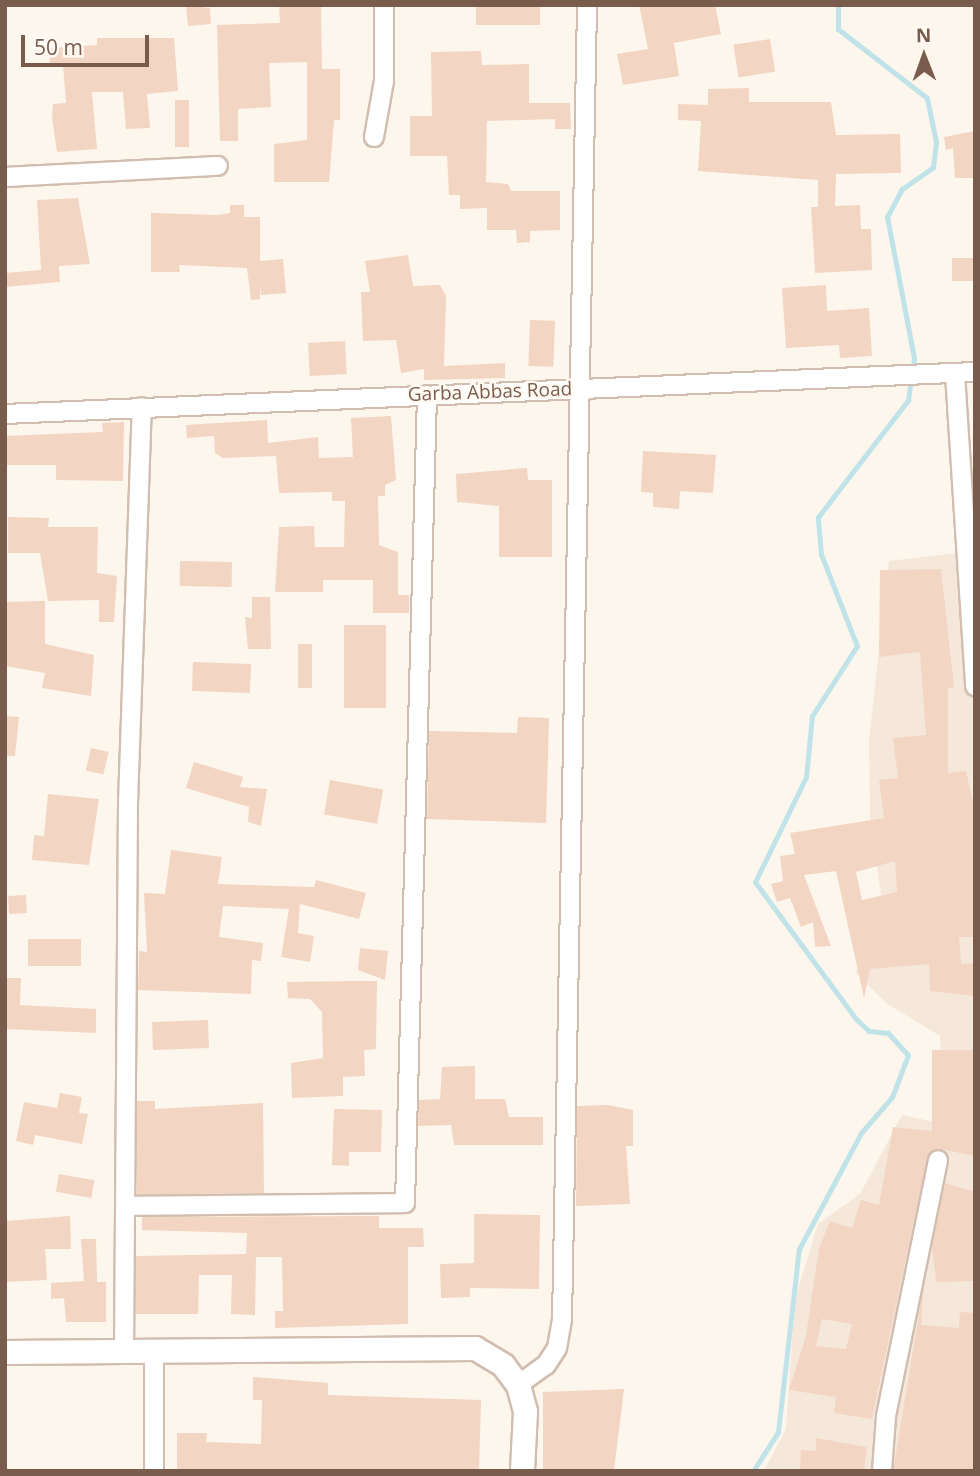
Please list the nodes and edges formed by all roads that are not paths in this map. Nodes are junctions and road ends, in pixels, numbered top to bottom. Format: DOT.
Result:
graph roads {
  1 [pos="384,5"];
  2 [pos="587,5"];
  3 [pos="374,137"];
  4 [pos="218,166"];
  5 [pos="5,177"];
  6 [pos="975,372"];
  7 [pos="955,374"];
  8 [pos="578,388"];
  9 [pos="428,395"];
  10 [pos="142,407"];
  11 [pos="5,414"];
  12 [pos="975,686"];
  13 [pos="938,1160"];
  14 [pos="127,1206"];
  15 [pos="124,1350"];
  16 [pos="154,1350"];
  17 [pos="5,1352"];
  18 [pos="518,1385"];
  19 [pos="153,1471"];
  20 [pos="522,1471"];
  21 [pos="882,1471"];
  1 -- 3 [label="street"];
  2 -- 8 [label="street"];
  4 -- 5 [label="street"];
  6 -- 7 [label="street, Garba Abbas Road"];
  7 -- 8 [label="street, Garba Abbas Road"];
  7 -- 12 [label="street"];
  8 -- 9 [label="street, Garba Abbas Road"];
  8 -- 18 [label="street"];
  9 -- 10 [label="street, Garba Abbas Road"];
  9 -- 14 [label="street"];
  10 -- 11 [label="street, Garba Abbas Road"];
  10 -- 14 [label="street"];
  13 -- 21 [label="street"];
  14 -- 15 [label="street"];
  15 -- 16 [label="street"];
  15 -- 17 [label="street"];
  16 -- 18 [label="street"];
  16 -- 19 [label="street"];
  18 -- 20 [label="street"];
}
